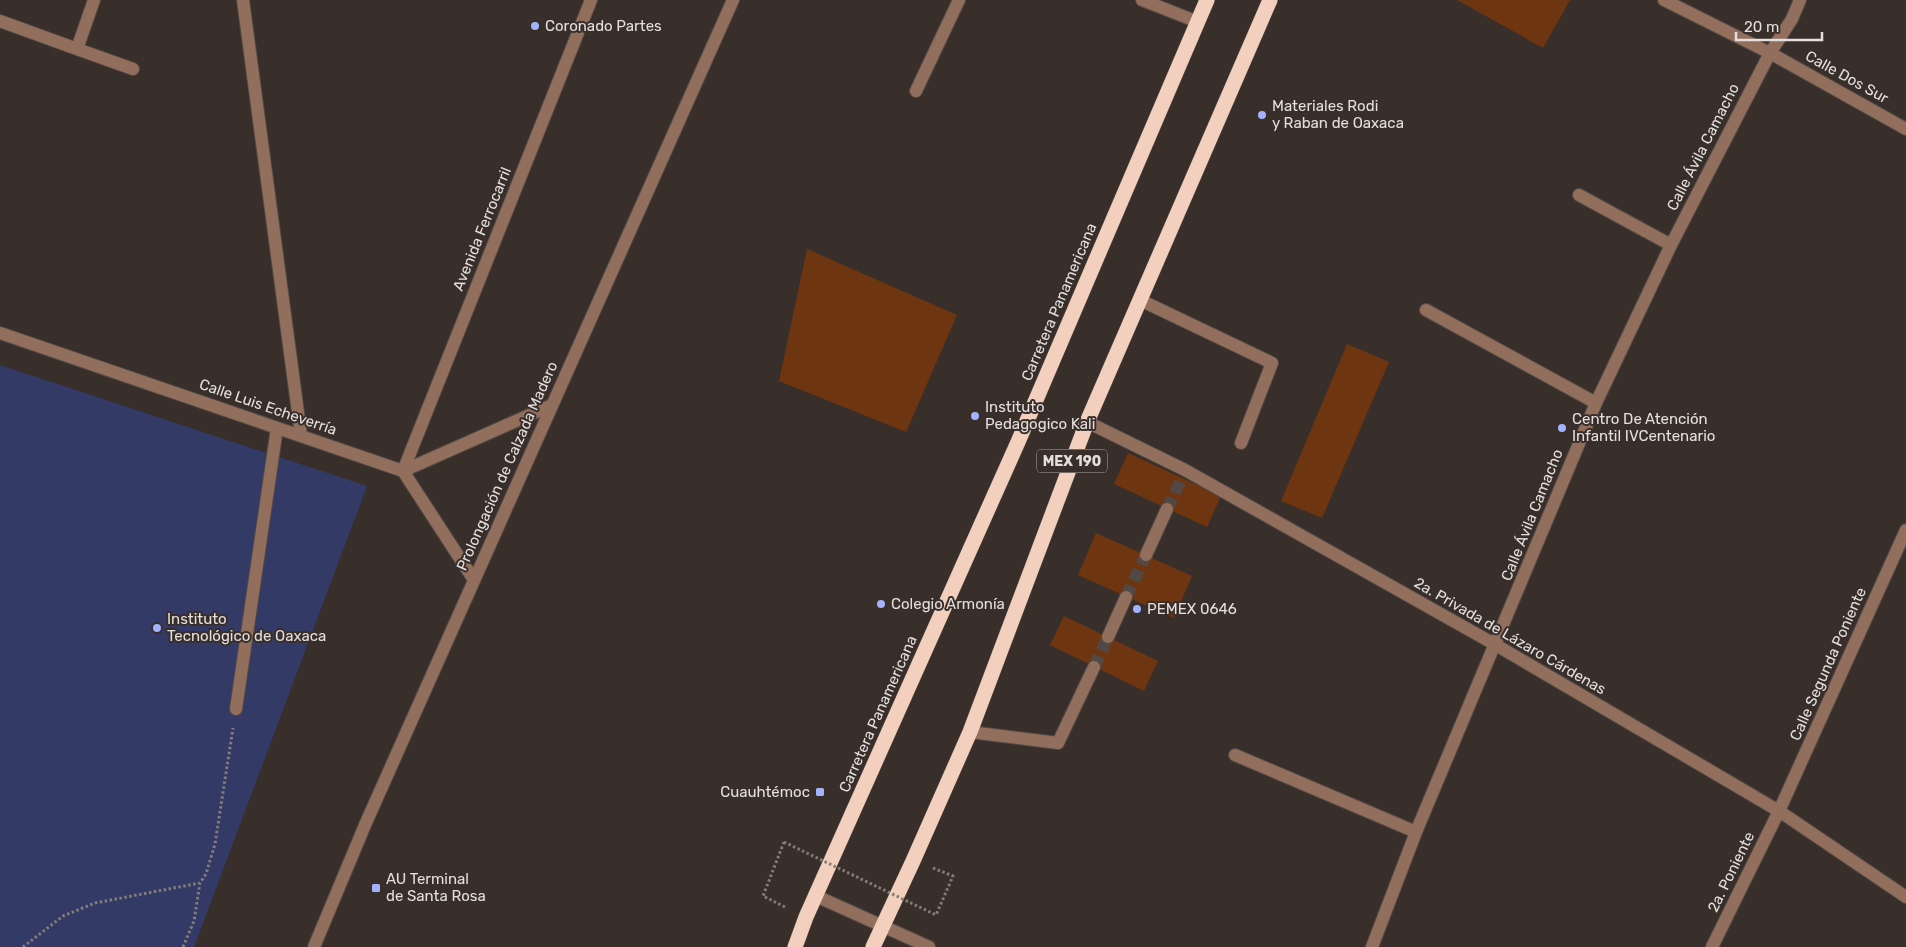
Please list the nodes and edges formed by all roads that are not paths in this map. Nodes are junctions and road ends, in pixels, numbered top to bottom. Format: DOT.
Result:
graph roads {
  1 [pos="94,0"];
  2 [pos="243,0"];
  3 [pos="591,0"];
  4 [pos="733,0"];
  5 [pos="959,0"];
  6 [pos="1142,0"];
  7 [pos="1207,0"];
  8 [pos="1270,0"];
  9 [pos="1664,0"];
  10 [pos="1800,0"];
  11 [pos="0,20"];
  12 [pos="1198,22"];
  13 [pos="77,49"];
  14 [pos="1770,53"];
  15 [pos="133,69"];
  16 [pos="916,91"];
  17 [pos="1906,129"];
  18 [pos="1579,196"];
  19 [pos="1671,245"];
  20 [pos="1140,300"];
  21 [pos="1426,310"];
  22 [pos="0,333"];
  23 [pos="1596,403"];
  24 [pos="552,406"];
  25 [pos="1087,422"];
  26 [pos="277,428"];
  27 [pos="301,435"];
  28 [pos="1241,443"];
  29 [pos="403,471"];
  30 [pos="1167,509"];
  31 [pos="1906,530"];
  32 [pos="1146,555"];
  33 [pos="474,580"];
  34 [pos="1126,597"];
  35 [pos="1108,637"];
  36 [pos="1496,646"];
  37 [pos="1094,667"];
  38 [pos="236,709"];
  39 [pos="970,732"];
  40 [pos="1235,755"];
  41 [pos="1779,811"];
  42 [pos="1416,832"];
  43 [pos="816,896"];
  44 [pos="1906,897"];
  45 [pos="882,926"];
  46 [pos="314,947"];
  47 [pos="795,947"];
  48 [pos="873,947"];
  49 [pos="929,947"];
  50 [pos="1372,947"];
  51 [pos="1712,947"];
  1 -- 13 [label="street"];
  2 -- 27 [label="street"];
  3 -- 29 [label="street, Avenida Ferrocarril"];
  4 -- 24 [label="street, Prolongación de Calzada Madero"];
  5 -- 16 [label="street"];
  6 -- 12 [label="street"];
  7 -- 12 [label="highway, Carretera Panamericana / MEX 190"];
  8 -- 20 [label="highway, MEX 190"];
  9 -- 14 [label="street, Calle Dos Sur"];
  10 -- 14 [label="street, Calle Ávila Camacho"];
  11 -- 13 [label="street"];
  12 -- 43 [label="highway, Carretera Panamericana / MEX 190"];
  13 -- 15 [label="street"];
  14 -- 17 [label="street, Calle Dos Sur"];
  14 -- 19 [label="street, Calle Ávila Camacho"];
  18 -- 19 [label="street"];
  19 -- 23 [label="street, Calle Ávila Camacho"];
  20 -- 25 [label="highway, MEX 190"];
  20 -- 28 [label="street"];
  21 -- 23 [label="street"];
  22 -- 26 [label="street, Calle Luis Echeverría"];
  23 -- 36 [label="street, Calle Ávila Camacho"];
  24 -- 29 [label="street"];
  24 -- 33 [label="street, Prolongación de Calzada Madero"];
  25 -- 36 [label="street, 2a. Privada de Lázaro Cárdenas"];
  25 -- 39 [label="highway, MEX 190"];
  26 -- 27 [label="street, Calle Luis Echeverría"];
  26 -- 38 [label="street"];
  27 -- 29 [label="street, Calle Luis Echeverría"];
  29 -- 33 [label="street"];
  30 -- 32 [label="street"];
  31 -- 41 [label="street, Calle Segunda Poniente"];
  33 -- 46 [label="street, Prolongación de Calzada Madero"];
  34 -- 35 [label="street"];
  36 -- 41 [label="street, 2a. Privada de Lázaro Cárdenas"];
  36 -- 42 [label="street, Calle Ávila Camacho"];
  37 -- 39 [label="street"];
  39 -- 45 [label="highway, MEX 190"];
  40 -- 42 [label="street"];
  41 -- 44 [label="street, 2a. Privada de Lázaro Cárdenas"];
  41 -- 51 [label="street, 2a. Poniente"];
  42 -- 50 [label="street, Calle Ávila Camacho"];
  43 -- 45 [label="street"];
  43 -- 47 [label="highway, Carretera Panamericana / MEX 190"];
  45 -- 48 [label="highway, MEX 190"];
  45 -- 49 [label="street"];
}
